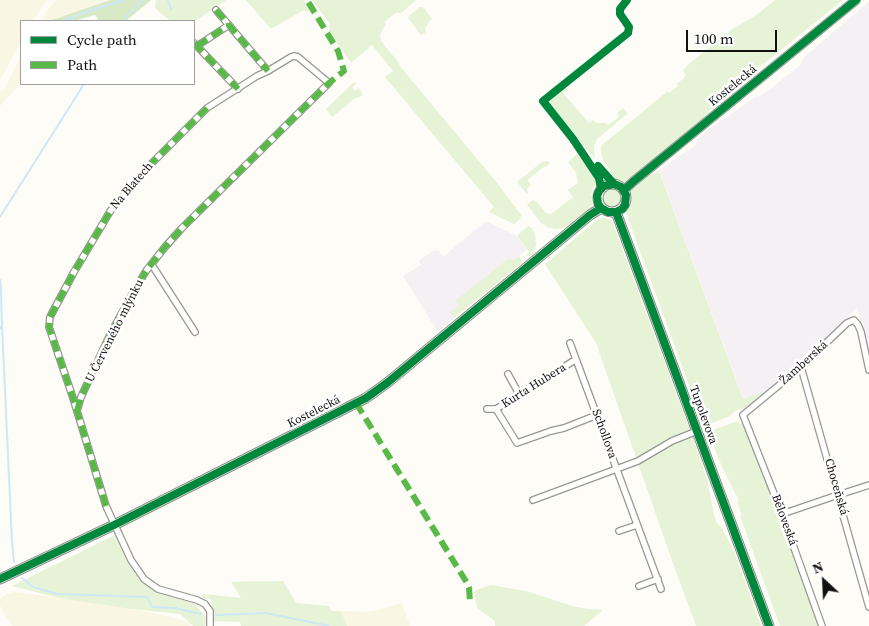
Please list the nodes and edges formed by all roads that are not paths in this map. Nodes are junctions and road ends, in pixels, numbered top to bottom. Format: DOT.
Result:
graph roads {
  1 [pos="856,0"];
  2 [pos="216,10"];
  3 [pos="229,25"];
  4 [pos="195,45"];
  5 [pos="268,71"];
  6 [pos="329,83"];
  7 [pos="238,89"];
  8 [pos="624,190"];
  9 [pos="601,208"];
  10 [pos="616,212"];
  11 [pos="152,265"];
  12 [pos="195,332"];
  13 [pos="570,343"];
  14 [pos="575,360"];
  15 [pos="801,367"];
  16 [pos="869,370"];
  17 [pos="508,374"];
  18 [pos="519,394"];
  19 [pos="487,409"];
  20 [pos="496,409"];
  21 [pos="77,411"];
  22 [pos="597,415"];
  23 [pos="743,415"];
  24 [pos="697,431"];
  25 [pos="617,469"];
  26 [pos="869,485"];
  27 [pos="838,495"];
  28 [pos="533,500"];
  29 [pos="782,514"];
  30 [pos="114,525"];
  31 [pos="637,525"];
  32 [pos="619,531"];
  33 [pos="0,579"];
  34 [pos="658,580"];
  35 [pos="639,586"];
  36 [pos="661,589"];
  37 [pos="869,607"];
  38 [pos="210,626"];
  39 [pos="769,626"];
  40 [pos="822,626"];
  1 -- 8 [label="street, Kostelecká"];
  2 -- 3 [label="street"];
  3 -- 4 [label="street"];
  3 -- 5 [label="street"];
  4 -- 7 [label="street"];
  5 -- 6 [label="street, Na Blatech"];
  5 -- 7 [label="street, Na Blatech"];
  6 -- 11 [label="street, U Červeného mlýnku"];
  7 -- 21 [label="street, Na Blatech"];
  8 -- 9 [label="main road"];
  8 -- 10 [label="main road"];
  9 -- 10 [label="main road"];
  9 -- 30 [label="main road, Kostelecká"];
  10 -- 24 [label="main road, Tupolevova"];
  11 -- 12 [label="street"];
  11 -- 21 [label="street, U Červeného mlýnku"];
  13 -- 14 [label="street, Schollova"];
  14 -- 18 [label="street, Kurta Hubera"];
  14 -- 22 [label="street, Schollova"];
  15 -- 16 [label="street, Žamberská"];
  15 -- 23 [label="street, Žamberská"];
  15 -- 27 [label="street, Choceňská"];
  17 -- 18 [label="street"];
  18 -- 20 [label="street, Kurta Hubera"];
  19 -- 20 [label="street"];
  20 -- 22 [label="street, Kurta Hubera"];
  21 -- 30 [label="street"];
  22 -- 25 [label="street, Schollova"];
  23 -- 29 [label="street, Běloveská"];
  24 -- 25 [label="street"];
  24 -- 39 [label="main road, Tupolevova"];
  25 -- 28 [label="street"];
  25 -- 31 [label="street, Schollova"];
  26 -- 27 [label="street"];
  27 -- 29 [label="street"];
  27 -- 37 [label="street, Choceňská"];
  29 -- 40 [label="street, Běloveská"];
  30 -- 33 [label="main road, Kostelecká"];
  30 -- 38 [label="street"];
  31 -- 32 [label="street"];
  31 -- 34 [label="street, Schollova"];
  34 -- 35 [label="street"];
  34 -- 36 [label="street, Schollova"];
}
